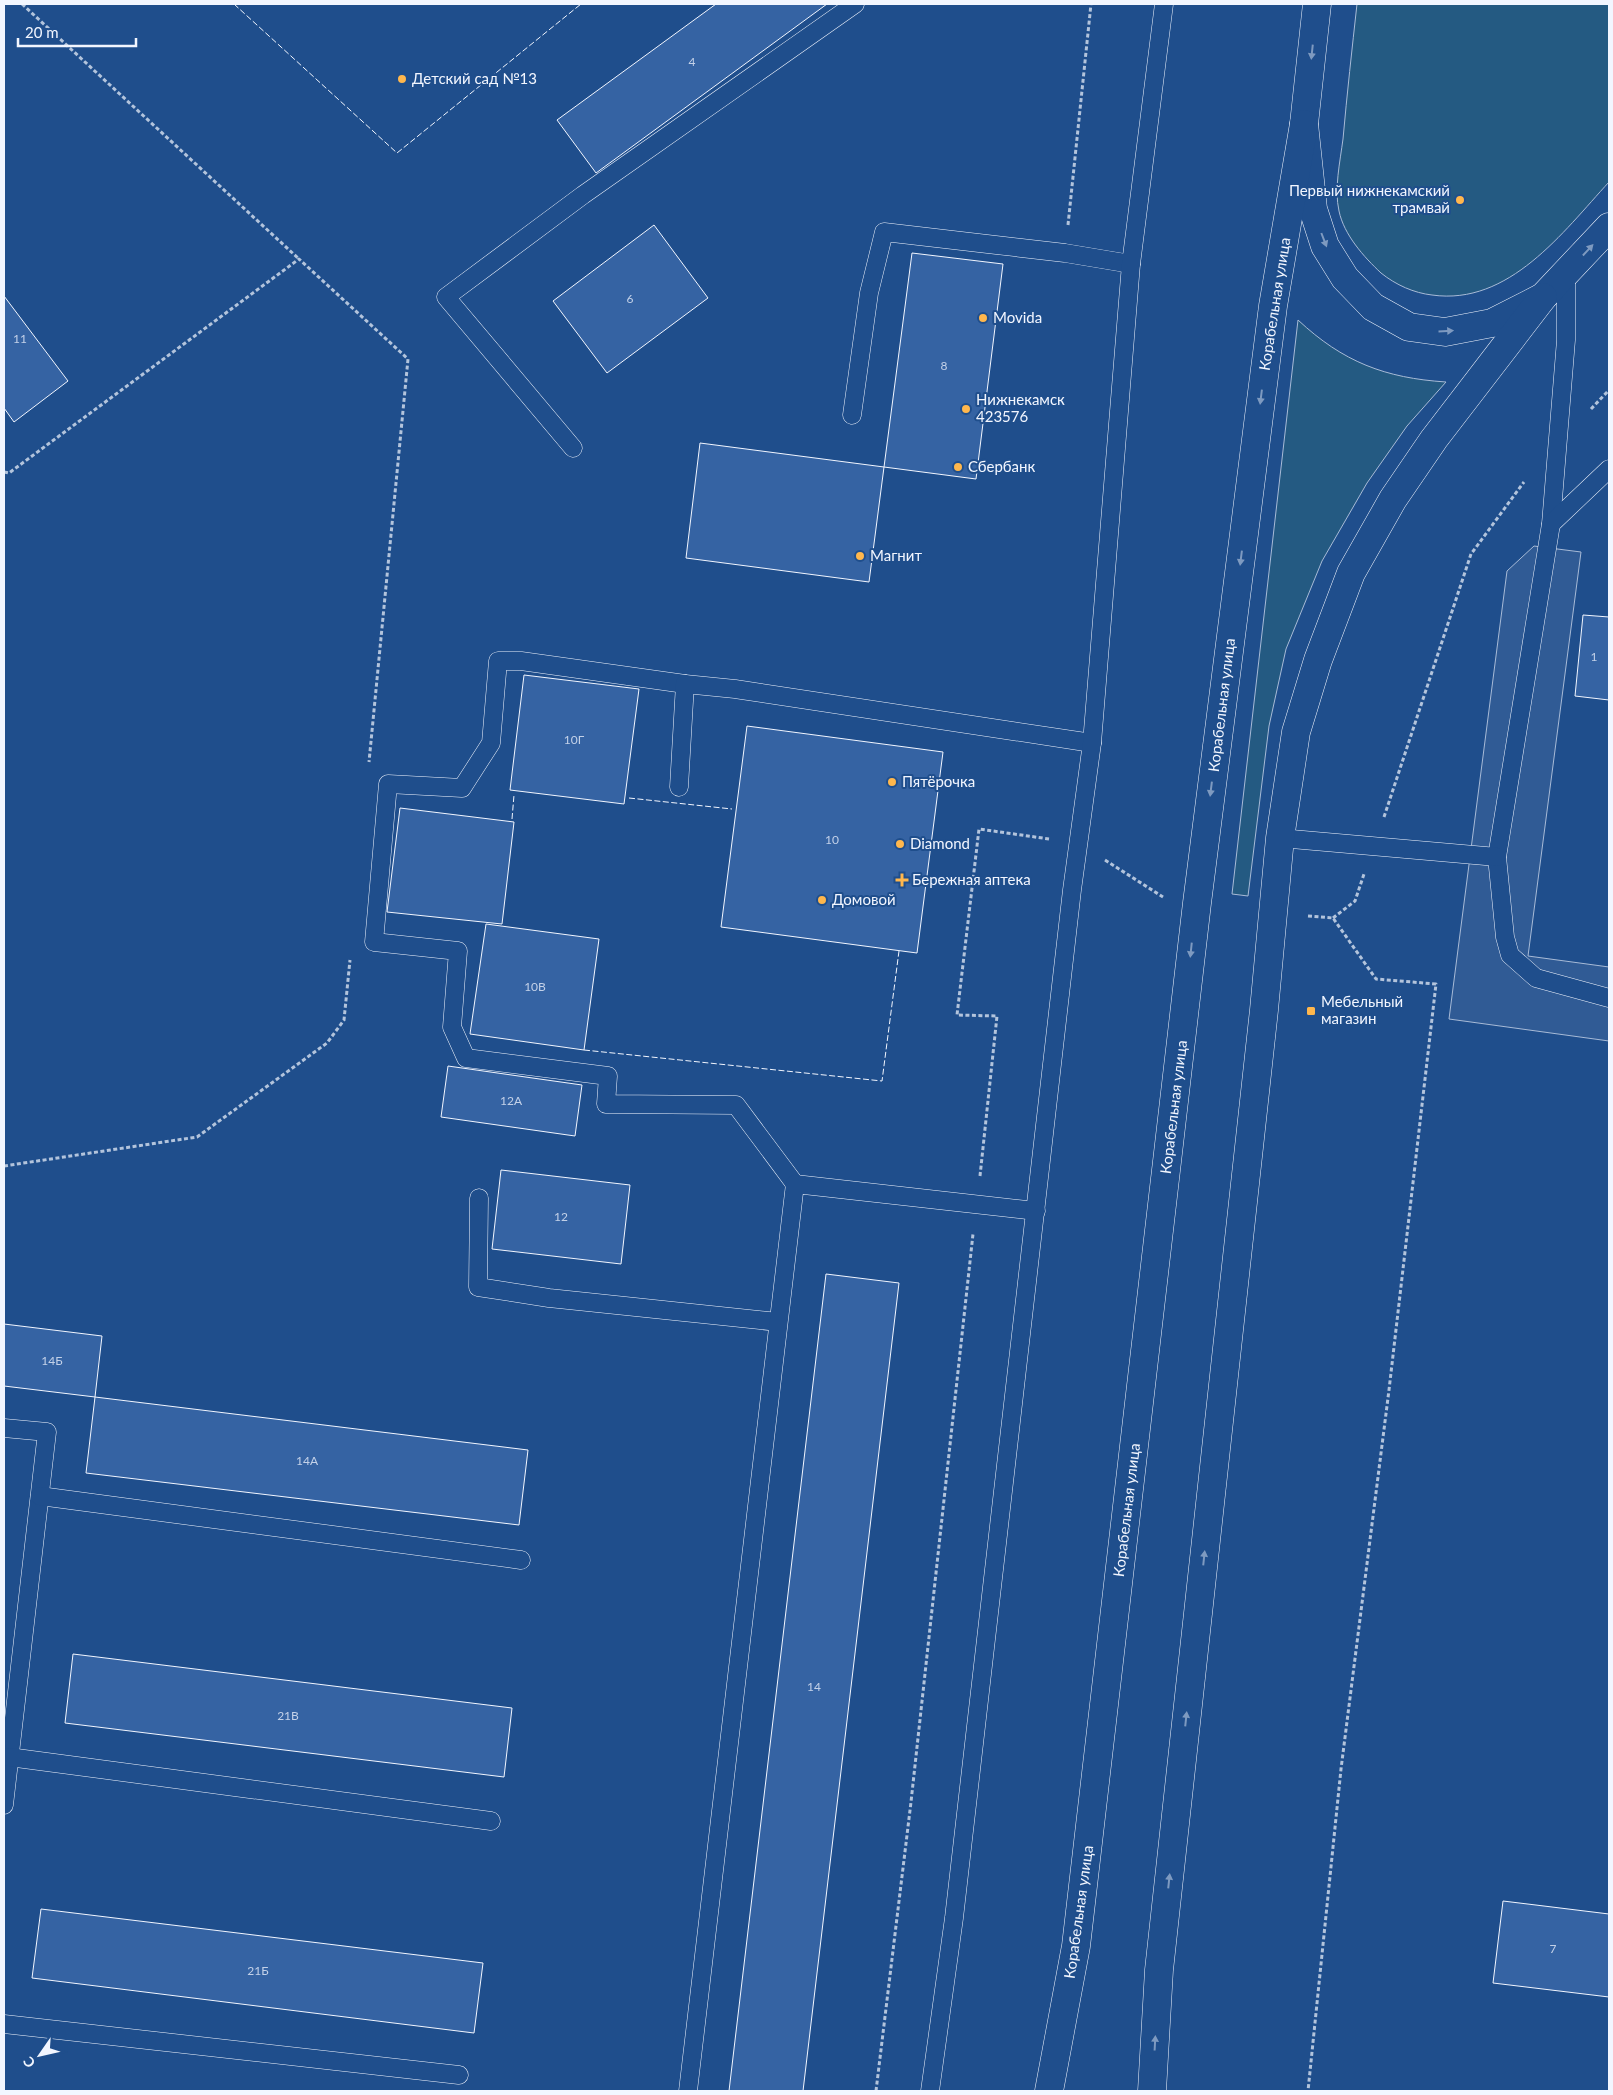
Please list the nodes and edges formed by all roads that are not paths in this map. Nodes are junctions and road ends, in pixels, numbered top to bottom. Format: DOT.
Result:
graph roads {
  1 [pos="855,4"];
  2 [pos="1164,4"];
  3 [pos="1318,4"];
  4 [pos="1304,124"];
  5 [pos="1609,227"];
  6 [pos="1130,264"];
  7 [pos="1566,274"];
  8 [pos="1543,298"];
  9 [pos="852,415"];
  10 [pos="573,448"];
  11 [pos="1609,469"];
  12 [pos="1551,524"];
  13 [pos="685,684"];
  14 [pos="1092,744"];
  15 [pos="679,787"];
  16 [pos="1280,838"];
  17 [pos="1497,857"];
  18 [pos="1609,998"];
  19 [pos="794,1184"];
  20 [pos="479,1198"];
  21 [pos="1036,1211"];
  22 [pos="778,1322"];
  23 [pos="4,1428"];
  24 [pos="40,1496"];
  25 [pos="521,1560"];
  26 [pos="9,1757"];
  27 [pos="4,1805"];
  28 [pos="491,1821"];
  29 [pos="4,2024"];
  30 [pos="459,2076"];
  31 [pos="688,2091"];
  32 [pos="930,2091"];
  33 [pos="1049,2091"];
  34 [pos="1152,2091"];
  1 -- 10 [label="lane"];
  2 -- 6 [label="lane"];
  3 -- 4 [label="main road, one-way"];
  4 -- 8 [label="main road, one-way"];
  4 -- 33 [label="main road, Корабельная улица, one-way"];
  7 -- 5 [label="main road, one-way"];
  6 -- 9 [label="lane"];
  6 -- 14 [label="lane"];
  7 -- 8 [label="main road"];
  7 -- 12 [label="lane"];
  8 -- 16 [label="main road"];
  11 -- 12 [label="lane"];
  12 -- 17 [label="lane"];
  13 -- 14 [label="lane"];
  13 -- 15 [label="lane"];
  13 -- 19 [label="lane"];
  14 -- 21 [label="lane"];
  16 -- 17 [label="lane"];
  34 -- 16 [label="main road, one-way"];
  17 -- 18 [label="lane"];
  19 -- 21 [label="lane"];
  19 -- 22 [label="lane"];
  20 -- 22 [label="lane"];
  21 -- 32 [label="lane"];
  22 -- 31 [label="lane"];
  23 -- 24 [label="lane"];
  24 -- 25 [label="lane"];
  24 -- 26 [label="lane"];
  26 -- 27 [label="lane"];
  26 -- 28 [label="lane"];
  29 -- 30 [label="lane"];
}
